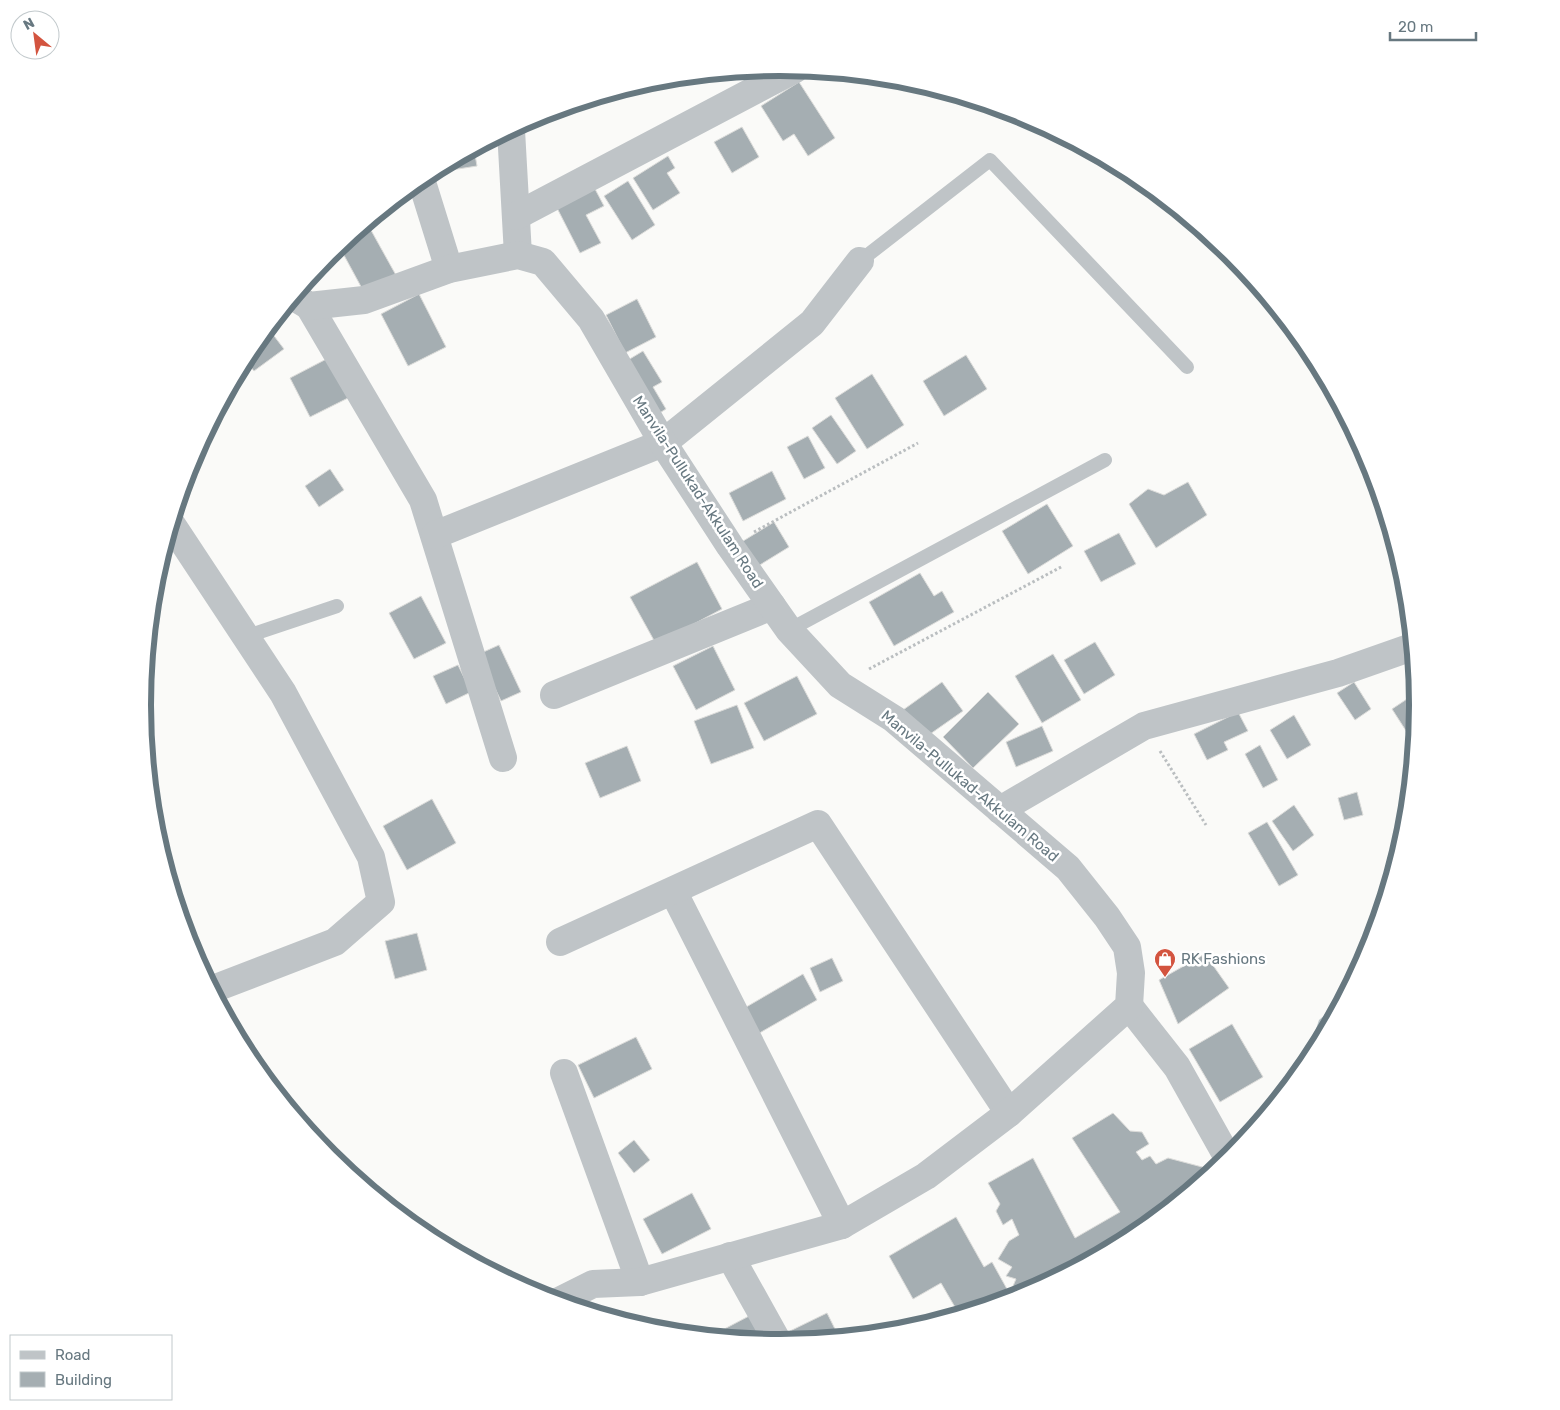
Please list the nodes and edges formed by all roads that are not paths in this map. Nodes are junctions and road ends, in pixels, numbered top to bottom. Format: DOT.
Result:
graph roads {
  1 [pos="781,76"];
  2 [pos="511,137"];
  3 [pos="424,187"];
  4 [pos="516,216"];
  5 [pos="518,255"];
  6 [pos="860,261"];
  7 [pos="449,269"];
  8 [pos="302,302"];
  9 [pos="1187,367"];
  10 [pos="663,442"];
  11 [pos="1104,460"];
  12 [pos="176,531"];
  13 [pos="435,535"];
  14 [pos="337,606"];
  15 [pos="772,606"];
  16 [pos="789,630"];
  17 [pos="245,636"];
  18 [pos="1406,649"];
  19 [pos="554,695"];
  20 [pos="503,758"];
  21 [pos="1000,810"];
  22 [pos="672,892"];
  23 [pos="560,942"];
  24 [pos="218,987"];
  25 [pos="1129,1006"];
  26 [pos="564,1073"];
  27 [pos="1008,1113"];
  28 [pos="1224,1151"];
  29 [pos="842,1225"];
  30 [pos="730,1256"];
  31 [pos="640,1282"];
  32 [pos="568,1296"];
  33 [pos="773,1334"];
  1 -- 4 [label="street"];
  2 -- 4 [label="street"];
  3 -- 7 [label="street"];
  4 -- 5 [label="street"];
  5 -- 7 [label="street, Manvila-Pullukad-Akkulam Road"];
  5 -- 10 [label="street, Manvila-Pullukad-Akkulam Road"];
  6 -- 9 [label="lane"];
  6 -- 10 [label="street"];
  7 -- 8 [label="street, Manvila-Pullukad-Akkulam Road"];
  8 -- 13 [label="street"];
  10 -- 13 [label="street"];
  10 -- 15 [label="street, Manvila-Pullukad-Akkulam Road"];
  11 -- 16 [label="lane"];
  12 -- 17 [label="street"];
  13 -- 20 [label="street"];
  14 -- 17 [label="lane"];
  15 -- 16 [label="street, Manvila-Pullukad-Akkulam Road"];
  15 -- 19 [label="street"];
  16 -- 21 [label="street, Manvila-Pullukad-Akkulam Road"];
  17 -- 24 [label="street"];
  18 -- 21 [label="street"];
  21 -- 25 [label="street, Manvila-Pullukad-Akkulam Road"];
  22 -- 23 [label="street"];
  22 -- 27 [label="street"];
  22 -- 29 [label="street"];
  25 -- 27 [label="street"];
  25 -- 28 [label="street"];
  26 -- 31 [label="street"];
  27 -- 29 [label="street"];
  29 -- 30 [label="street"];
  30 -- 31 [label="street"];
  30 -- 33 [label="street"];
  31 -- 32 [label="street"];
}
